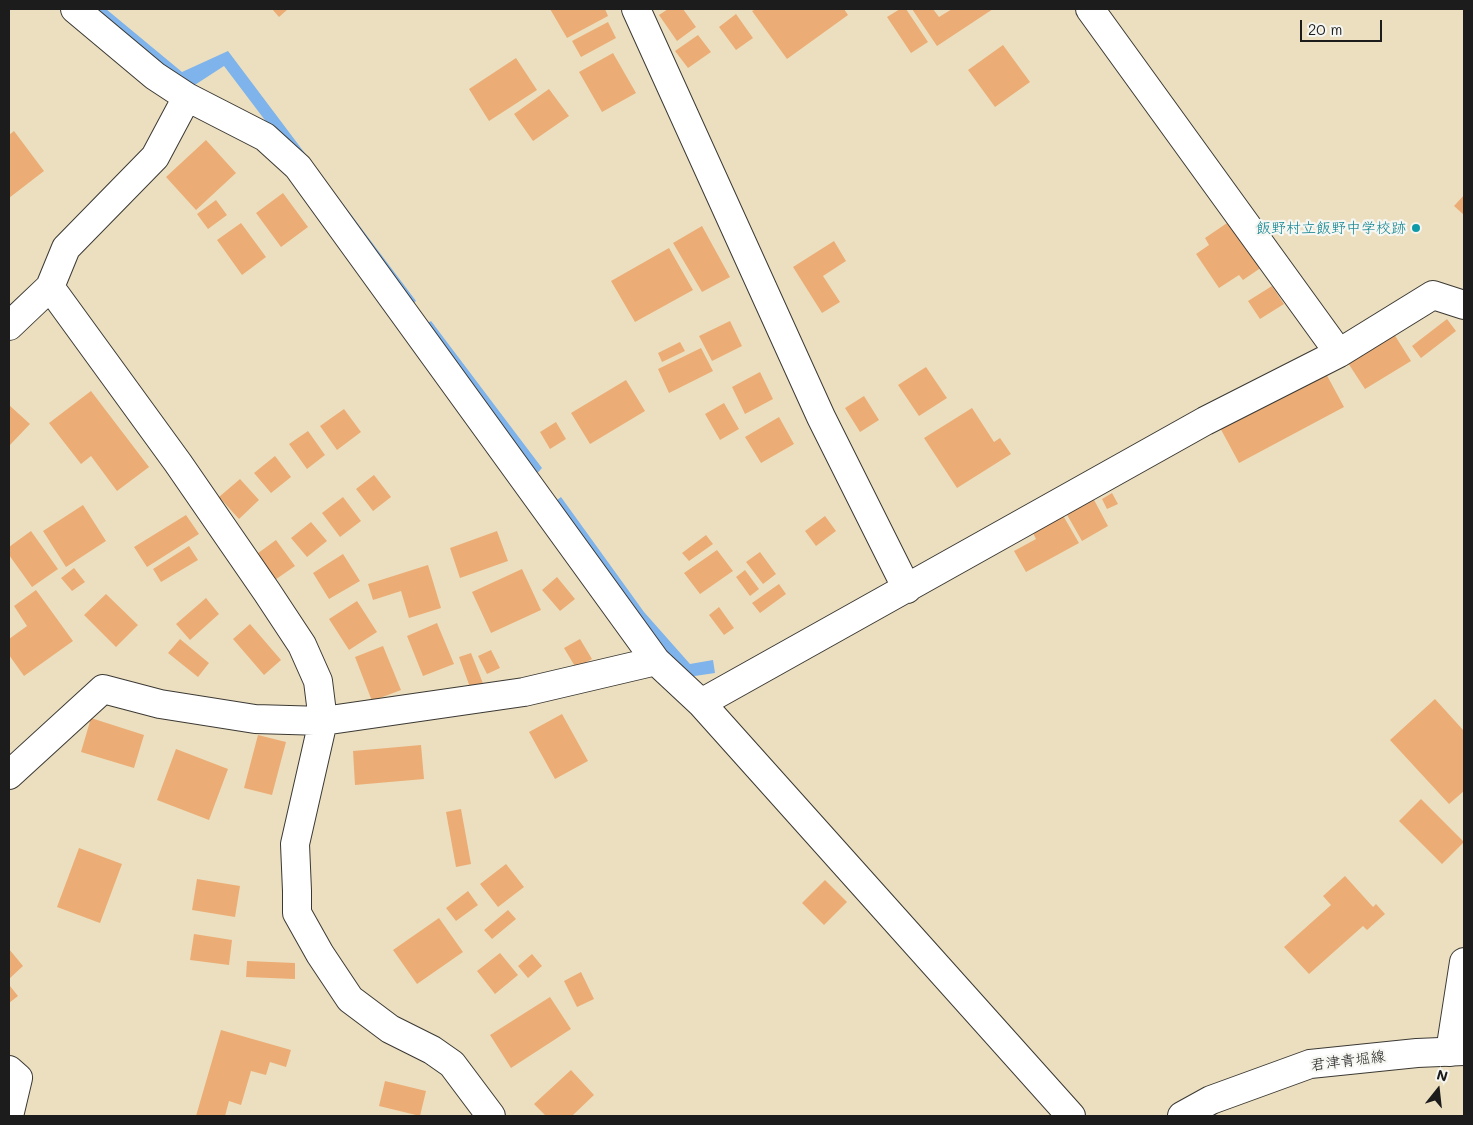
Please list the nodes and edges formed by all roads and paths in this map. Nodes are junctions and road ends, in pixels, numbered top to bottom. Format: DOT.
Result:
graph roads {
  1 [pos="75,9"];
  2 [pos="636,9"];
  3 [pos="1090,9"];
  4 [pos="187,97"];
  5 [pos="50,287"];
  6 [pos="1464,305"];
  7 [pos="9,326"];
  8 [pos="1339,353"];
  9 [pos="908,589"];
  10 [pos="656,661"];
  11 [pos="701,704"];
  12 [pos="323,721"];
  13 [pos="9,775"];
  14 [pos="1464,962"];
  15 [pos="1457,1052"];
  16 [pos="9,1070"];
  17 [pos="10,1116"];
  18 [pos="491,1116"];
  19 [pos="1071,1116"];
  20 [pos="1182,1116"];
  1 -- 4 [label="street"];
  2 -- 9 [label="street"];
  3 -- 8 [label="street"];
  4 -- 5 [label="street"];
  4 -- 10 [label="street"];
  5 -- 7 [label="street"];
  5 -- 12 [label="street"];
  6 -- 8 [label="street"];
  8 -- 9 [label="street"];
  9 -- 11 [label="street"];
  10 -- 11 [label="street"];
  10 -- 12 [label="street"];
  11 -- 19 [label="street"];
  12 -- 13 [label="street"];
  12 -- 18 [label="street"];
  14 -- 15 [label="street"];
  15 -- 20 [label="street, 君津青堀線"];
  16 -- 17 [label="street"];
}
